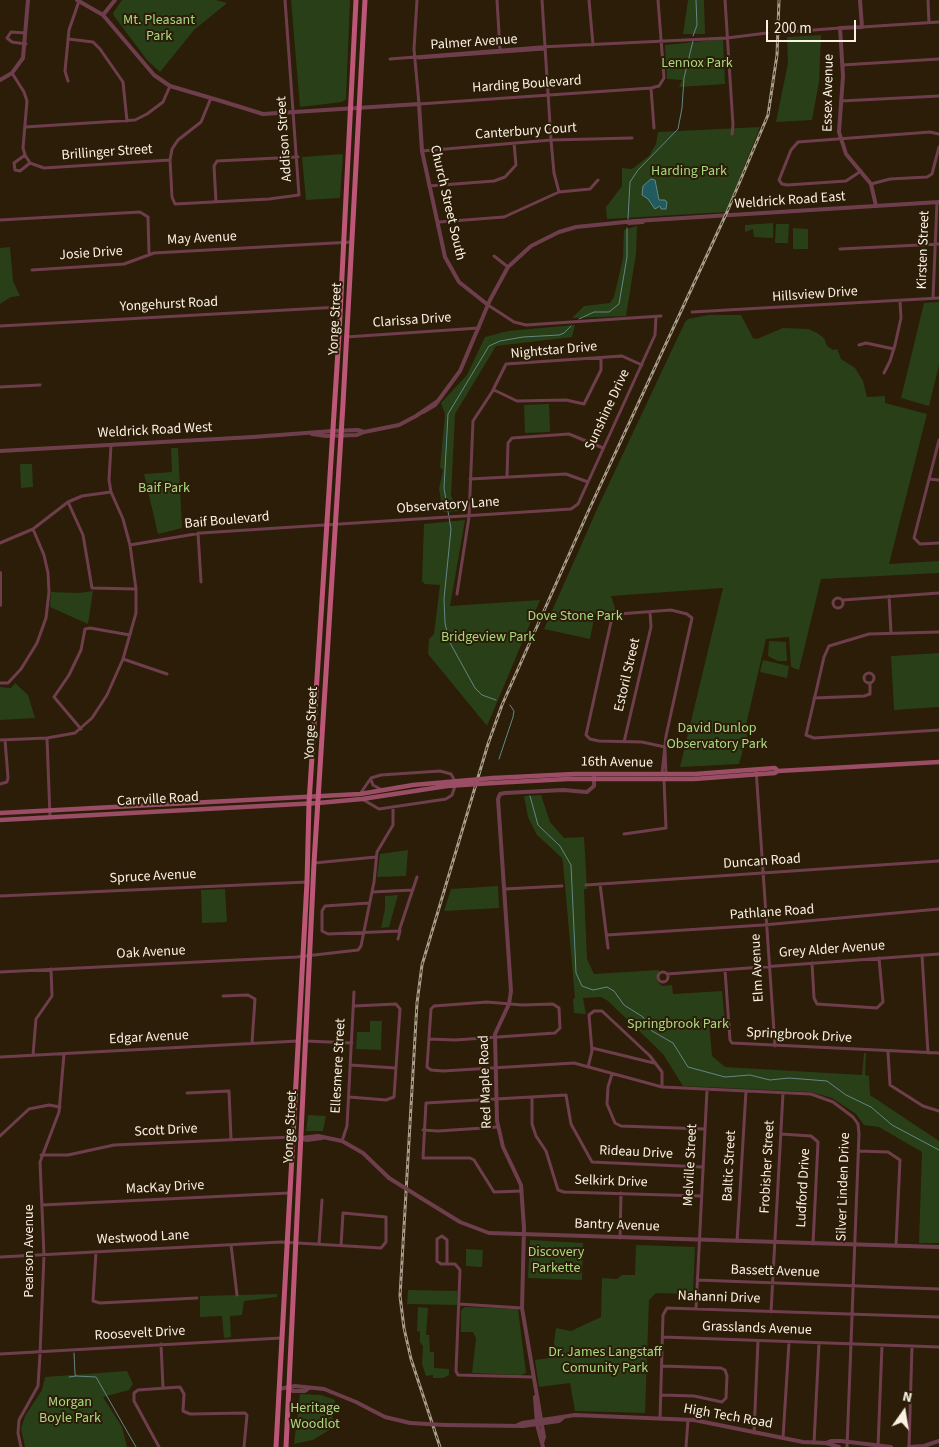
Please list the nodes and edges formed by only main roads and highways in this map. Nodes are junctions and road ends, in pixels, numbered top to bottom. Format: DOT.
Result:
graph roads {
  1 [pos="356,0"];
  2 [pos="365,0"];
  3 [pos="939,757"];
  4 [pos="930,761"];
  5 [pos="939,762"];
  6 [pos="447,784"];
  7 [pos="361,797"];
  8 [pos="262,799"];
  9 [pos="309,800"];
  10 [pos="318,800"];
  11 [pos="225,801"];
  12 [pos="262,806"];
  13 [pos="226,807"];
  14 [pos="0,812"];
  15 [pos="0,820"];
  16 [pos="276,1447"];
  17 [pos="286,1447"];
  1 -- 9 [label="main road, Yonge Street"];
  2 -- 10 [label="main road, Yonge Street"];
  3 -- 4 [label="main road, 16th Avenue"];
  4 -- 5 [label="main road, 16th Avenue"];
  4 -- 6 [label="main road, 16th Avenue, bridge"];
  6 -- 7 [label="main road, 16th Avenue"];
  6 -- 7 [label="main road, 16th Avenue"];
  7 -- 10 [label="main road, 16th Avenue"];
  8 -- 9 [label="main road, Carrville Road"];
  8 -- 11 [label="main road, Carrville Road"];
  8 -- 12 [label="main road"];
  9 -- 10 [label="main road, Carrville Road"];
  9 -- 12 [label="main road, Carrville Road"];
  9 -- 16 [label="main road, Yonge Street"];
  10 -- 17 [label="main road, Yonge Street"];
  11 -- 13 [label="main road"];
  11 -- 14 [label="main road, Carrville Road"];
  12 -- 13 [label="main road, Carrville Road"];
  13 -- 15 [label="main road, Carrville Road"];
}
